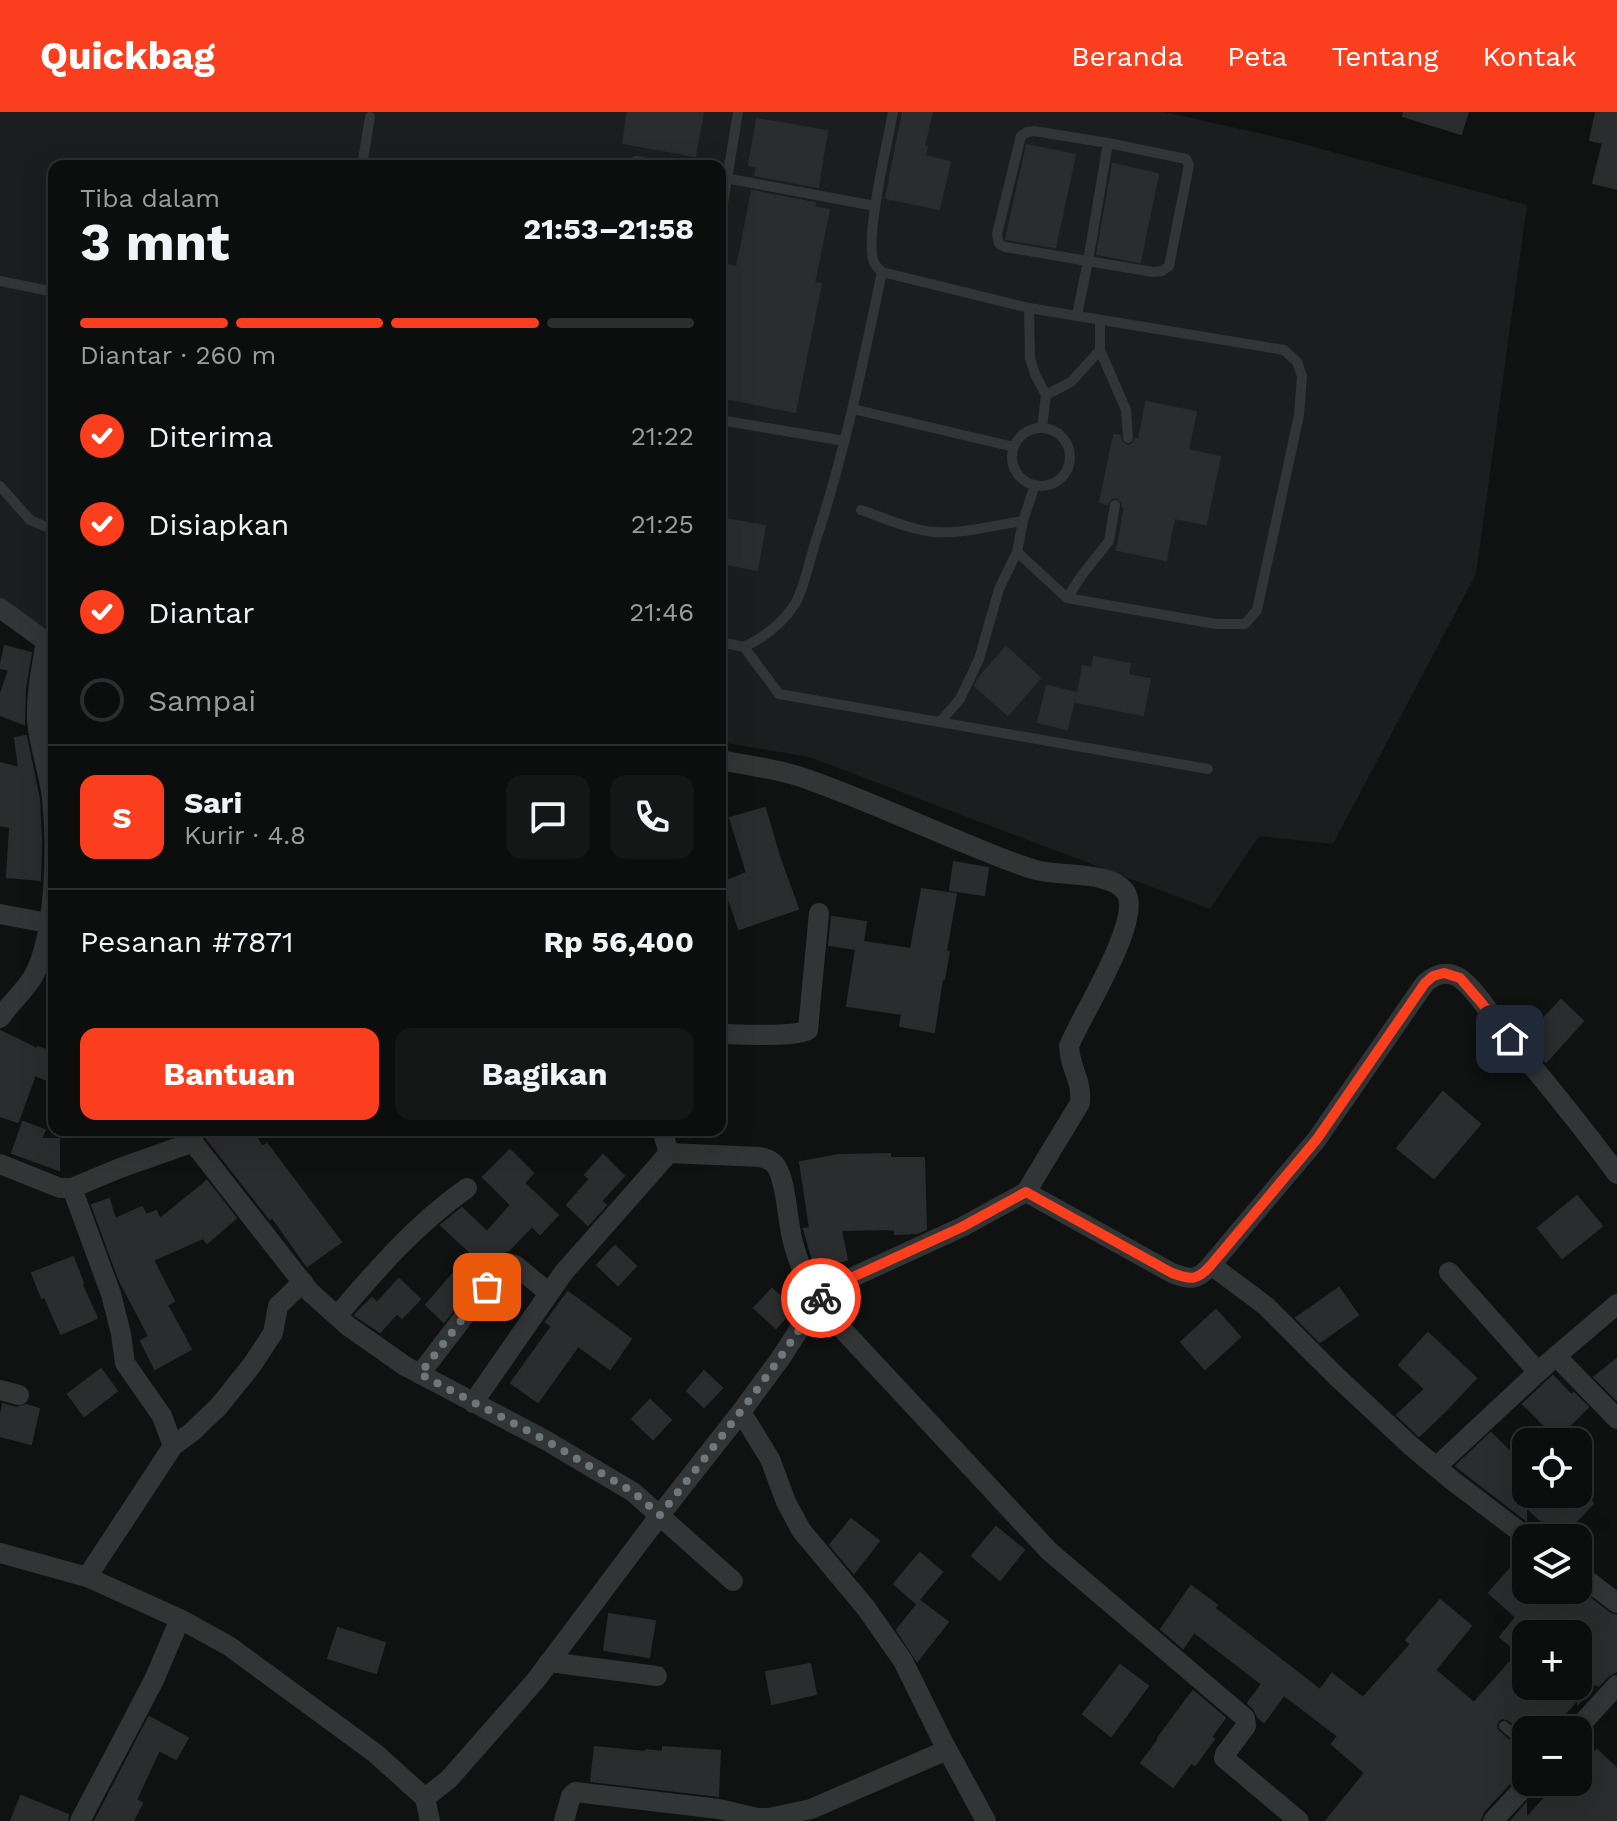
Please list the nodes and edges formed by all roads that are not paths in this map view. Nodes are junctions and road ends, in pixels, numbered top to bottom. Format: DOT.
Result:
graph roads {
  1 [pos="738,112"];
  2 [pos="893,112"];
  3 [pos="370,117"];
  4 [pos="1108,143"];
  5 [pos="363,160"];
  6 [pos="726,169"];
  7 [pos="726,178"];
  8 [pos="875,206"];
  9 [pos="1088,261"];
  10 [pos="882,272"];
  11 [pos="0,281"];
  12 [pos="48,291"];
  13 [pos="1029,308"];
  14 [pos="1077,315"];
  15 [pos="1100,320"];
  16 [pos="1100,350"];
  17 [pos="1046,395"];
  18 [pos="853,409"];
  19 [pos="726,421"];
  20 [pos="1042,428"];
  21 [pos="1128,438"];
  22 [pos="845,441"];
  23 [pos="1014,447"];
  24 [pos="1035,485"];
  25 [pos="0,486"];
  26 [pos="1115,505"];
  27 [pos="861,510"];
  28 [pos="1023,521"];
  29 [pos="48,528"];
  30 [pos="1017,552"];
  31 [pos="1067,598"];
  32 [pos="0,608"];
  33 [pos="48,640"];
  34 [pos="726,643"];
  35 [pos="744,647"];
  36 [pos="48,651"];
  37 [pos="940,722"];
  38 [pos="726,761"];
  39 [pos="1208,769"];
  40 [pos="48,776"];
  41 [pos="819,913"];
  42 [pos="0,914"];
  43 [pos="48,923"];
  44 [pos="0,1018"];
  45 [pos="726,1034"];
  46 [pos="190,1136"];
  47 [pos="191,1136"];
  48 [pos="664,1136"];
  49 [pos="669,1153"];
  50 [pos="0,1164"];
  51 [pos="1617,1174"];
  52 [pos="72,1188"];
  53 [pos="467,1188"];
  54 [pos="1026,1192"];
  55 [pos="1211,1265"];
  56 [pos="1449,1272"];
  57 [pos="303,1282"];
  58 [pos="549,1293"];
  59 [pos="817,1302"];
  60 [pos="1617,1304"];
  61 [pos="337,1316"];
  62 [pos="1556,1356"];
  63 [pos="1538,1372"];
  64 [pos="420,1374"];
  65 [pos="473,1403"];
  66 [pos="741,1412"];
  67 [pos="1617,1419"];
  68 [pos="173,1446"];
  69 [pos="1436,1467"];
  70 [pos="660,1515"];
  71 [pos="1512,1526"];
  72 [pos="0,1554"];
  73 [pos="87,1577"];
  74 [pos="733,1581"];
  75 [pos="1592,1584"];
  76 [pos="1617,1603"];
  77 [pos="180,1619"];
  78 [pos="549,1662"];
  79 [pos="657,1676"];
  80 [pos="1617,1685"];
  81 [pos="1589,1716"];
  82 [pos="1504,1726"];
  83 [pos="1512,1733"];
  84 [pos="947,1750"];
  85 [pos="1516,1796"];
  86 [pos="425,1798"];
  87 [pos="80,1821"];
  88 [pos="430,1821"];
  89 [pos="564,1821"];
  90 [pos="986,1821"];
  91 [pos="1299,1821"];
  92 [pos="1493,1821"];
  1 -- 6 [label="lane"];
  2 -- 8 [label="lane"];
  3 -- 5 [label="lane"];
  4 -- 9 [label="lane"];
  4 -- 9 [label="lane"];
  4 -- 9 [label="lane"];
  7 -- 8 [label="lane"];
  8 -- 10 [label="lane"];
  9 -- 14 [label="lane"];
  10 -- 13 [label="lane"];
  10 -- 18 [label="lane"];
  11 -- 12 [label="lane"];
  13 -- 14 [label="lane"];
  13 -- 17 [label="lane"];
  14 -- 15 [label="lane"];
  15 -- 16 [label="lane"];
  15 -- 31 [label="lane"];
  16 -- 17 [label="lane"];
  16 -- 21 [label="lane"];
  17 -- 20 [label="lane"];
  18 -- 22 [label="lane"];
  18 -- 23 [label="lane"];
  19 -- 22 [label="lane"];
  20 -- 23 [label="lane"];
  20 -- 24 [label="lane"];
  22 -- 35 [label="lane"];
  23 -- 24 [label="lane"];
  24 -- 28 [label="lane"];
  25 -- 29 [label="lane"];
  26 -- 31 [label="lane"];
  27 -- 28 [label="lane"];
  28 -- 30 [label="lane"];
  30 -- 31 [label="lane"];
  30 -- 37 [label="lane"];
  32 -- 33 [label="street"];
  34 -- 35 [label="lane"];
  35 -- 37 [label="lane"];
  36 -- 40 [label="street"];
  37 -- 39 [label="lane"];
  38 -- 54 [label="street"];
  41 -- 45 [label="street"];
  42 -- 43 [label="street"];
  43 -- 44 [label="street"];
  46 -- 52 [label="street"];
  47 -- 57 [label="street"];
  48 -- 49 [label="street"];
  49 -- 58 [label="street"];
  49 -- 59 [label="street"];
  50 -- 52 [label="street"];
  51 -- 55 [label="street"];
  52 -- 68 [label="street"];
  53 -- 61 [label="street"];
  54 -- 55 [label="street"];
  54 -- 59 [label="street"];
  55 -- 69 [label="street"];
  56 -- 63 [label="street"];
  57 -- 61 [label="street"];
  57 -- 68 [label="street"];
  58 -- 64 [label="street"];
  58 -- 65 [label="street"];
  59 -- 66 [label="street"];
  59 -- 91 [label="street"];
  60 -- 62 [label="street"];
  61 -- 64 [label="street"];
  62 -- 63 [label="street"];
  62 -- 67 [label="street"];
  63 -- 69 [label="street"];
  64 -- 65 [label="street"];
  65 -- 70 [label="street"];
  66 -- 70 [label="street"];
  66 -- 84 [label="street"];
  68 -- 73 [label="street"];
  69 -- 71 [label="street"];
  70 -- 74 [label="street"];
  70 -- 78 [label="street"];
  72 -- 73 [label="street"];
  73 -- 77 [label="street"];
  75 -- 76 [label="street"];
  77 -- 86 [label="street"];
  77 -- 87 [label="street"];
  78 -- 79 [label="street"];
  78 -- 86 [label="street"];
  80 -- 81 [label="street"];
  82 -- 83 [label="lane"];
  84 -- 89 [label="street"];
  84 -- 90 [label="street"];
  85 -- 92 [label="street"];
  86 -- 88 [label="street"];
}
